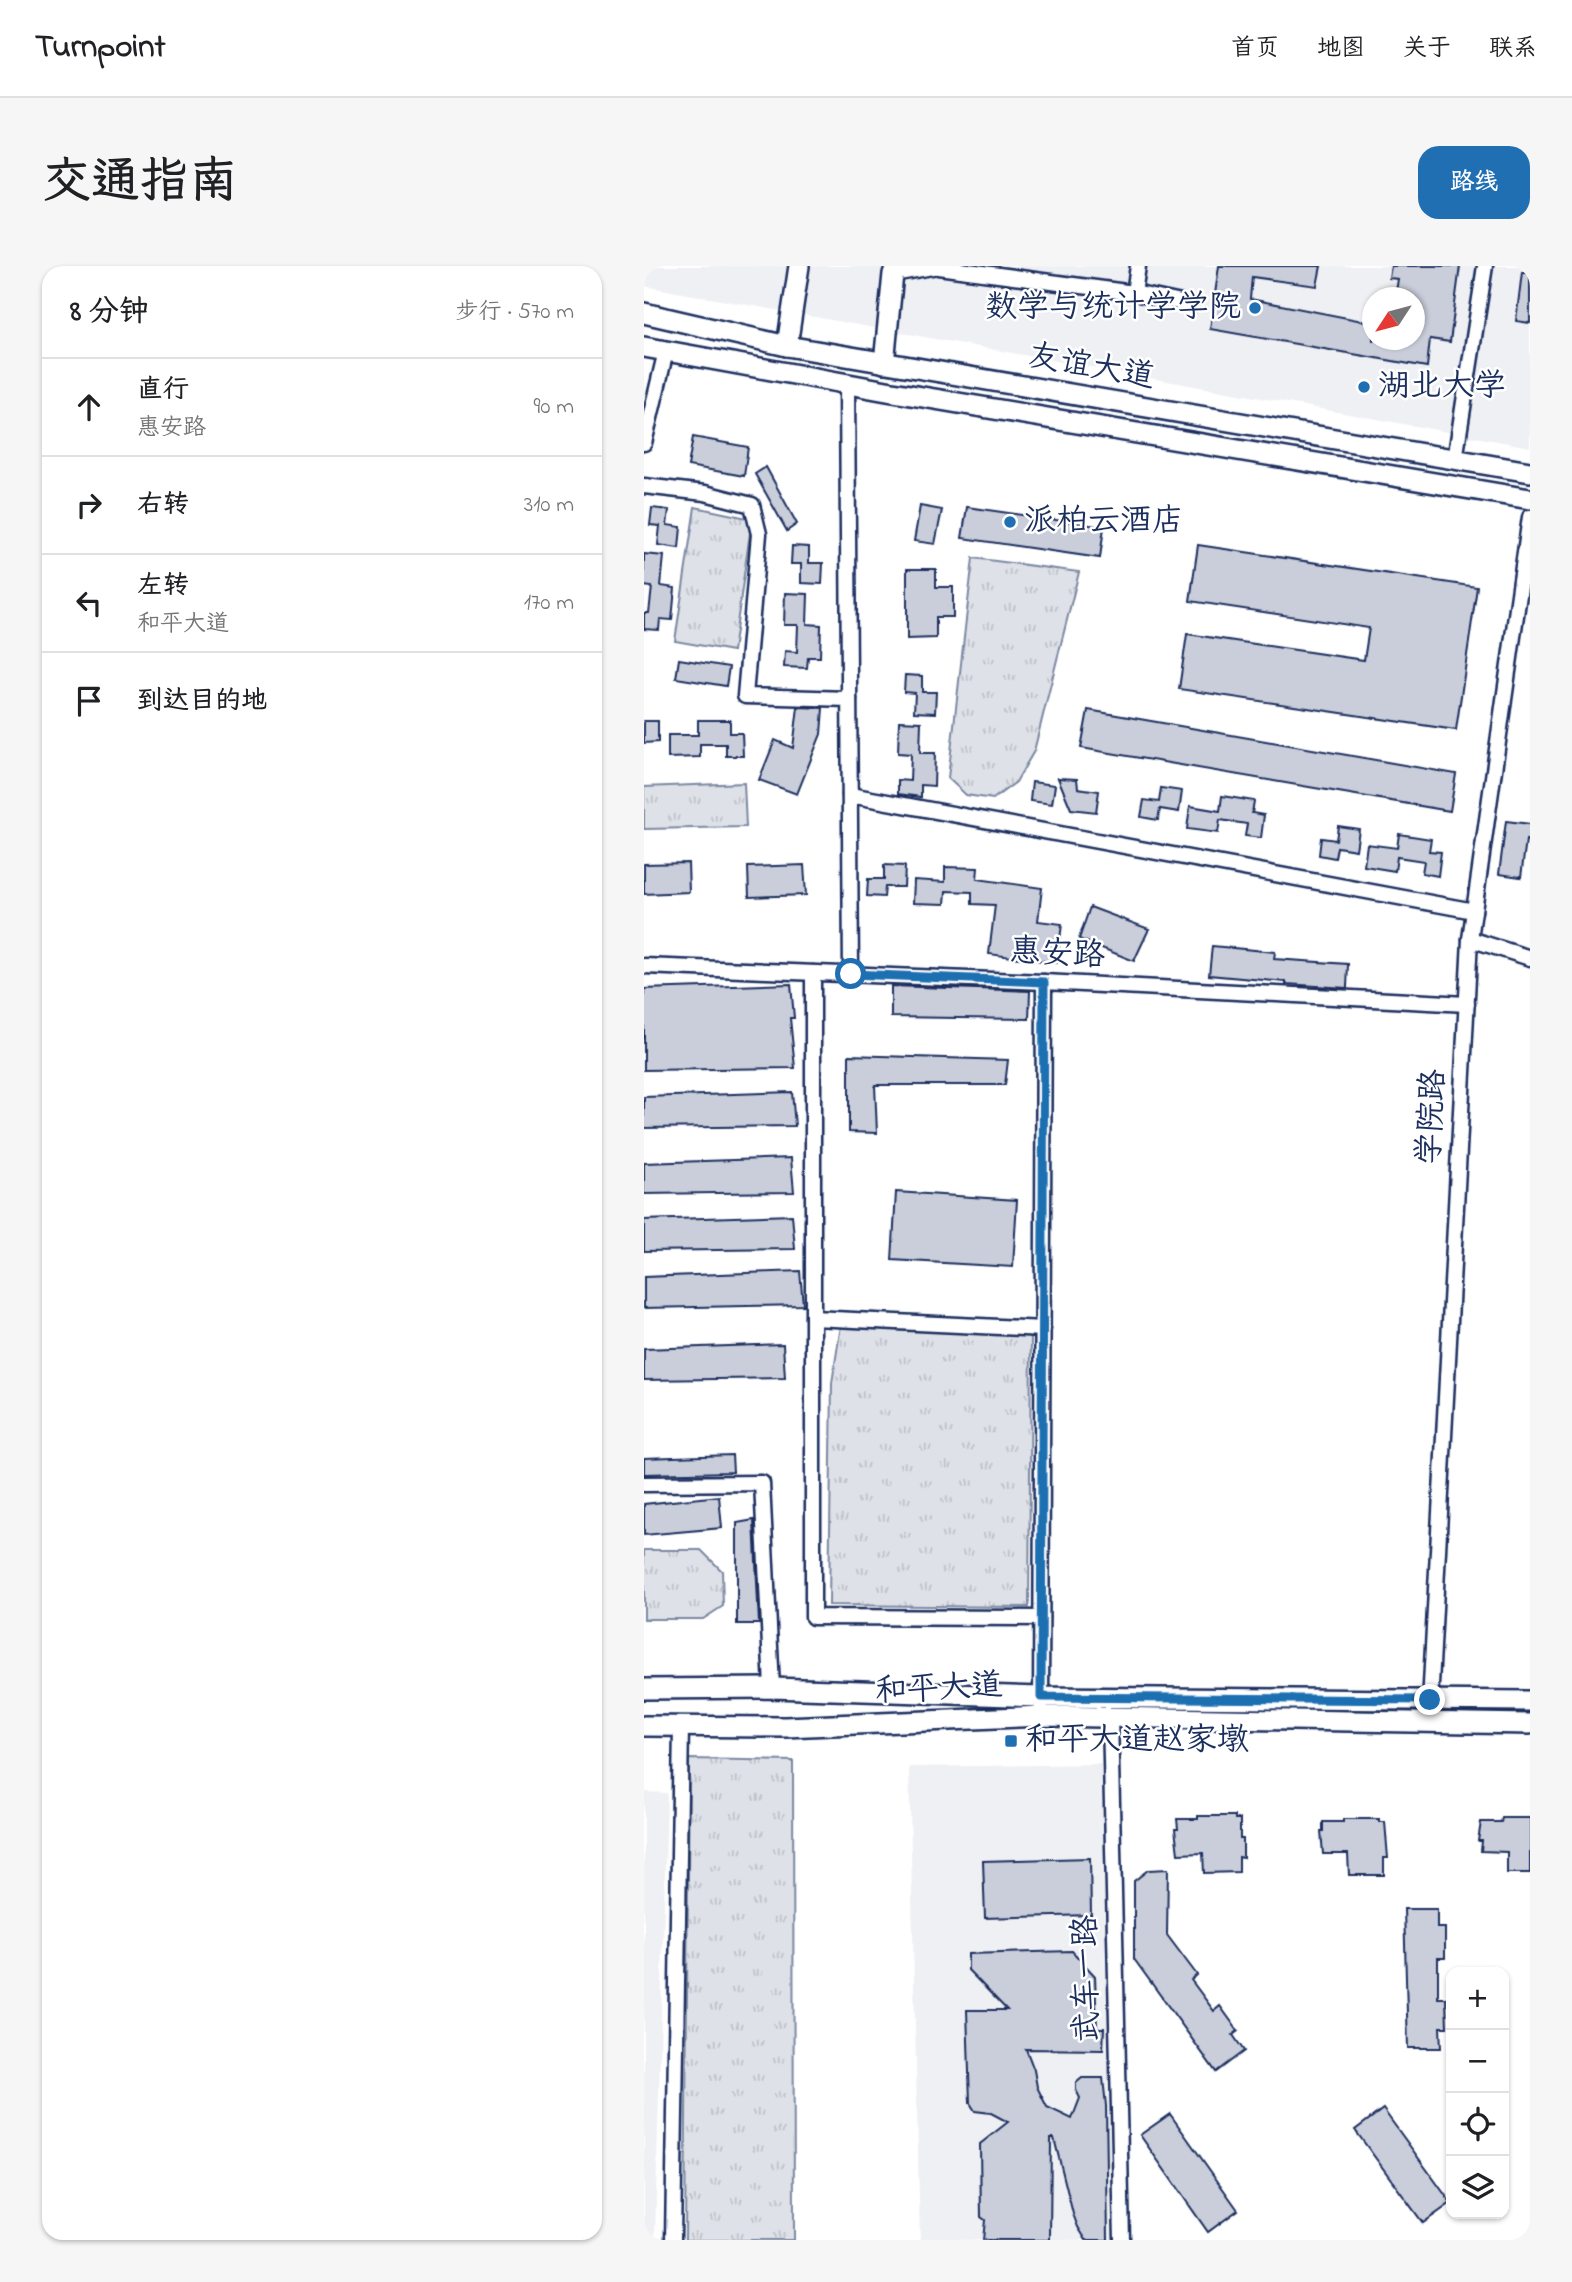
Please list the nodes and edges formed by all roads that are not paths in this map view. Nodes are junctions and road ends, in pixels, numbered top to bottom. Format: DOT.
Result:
graph roads {
  1 [pos="799,266"];
  2 [pos="1138,266"];
  3 [pos="1485,266"];
  4 [pos="938,267"];
  5 [pos="893,274"];
  6 [pos="1134,293"];
  7 [pos="1191,305"];
  8 [pos="644,313"];
  9 [pos="787,346"];
  10 [pos="644,347"];
  11 [pos="666,351"];
  12 [pos="884,363"];
  13 [pos="847,384"];
  14 [pos="644,443"];
  15 [pos="1455,460"];
  16 [pos="1530,472"];
  17 [pos="644,486"];
  18 [pos="1530,499"];
  19 [pos="1530,517"];
  20 [pos="849,699"];
  21 [pos="850,795"];
  22 [pos="1474,911"];
  23 [pos="1470,939"];
  24 [pos="1530,958"];
  25 [pos="644,966"];
  26 [pos="813,973"];
  27 [pos="851,974"];
  28 [pos="1044,982"];
  29 [pos="1467,1004"];
  30 [pos="813,1318"];
  31 [pos="1043,1329"];
  32 [pos="644,1485"];
  33 [pos="1041,1618"];
  34 [pos="772,1688"];
  35 [pos="644,1689"];
  36 [pos="1431,1700"];
  37 [pos="1530,1701"];
  38 [pos="1041,1706"];
  39 [pos="1110,1717"];
  40 [pos="1429,1723"];
  41 [pos="1530,1724"];
  42 [pos="644,1726"];
  43 [pos="681,1726"];
  44 [pos="673,2240"];
  45 [pos="1122,2240"];
  1 -- 9 [label="main road"];
  2 -- 6 [label="street"];
  3 -- 15 [label="street"];
  4 -- 5 [label="street"];
  4 -- 6 [label="street"];
  5 -- 12 [label="main road"];
  6 -- 7 [label="street"];
  8 -- 9 [label="main road, 友谊大道"];
  9 -- 12 [label="main road, 友谊大道"];
  10 -- 11 [label="main road, 友谊大道"];
  11 -- 13 [label="main road, 友谊大道"];
  11 -- 14 [label="street"];
  12 -- 15 [label="main road, 友谊大道"];
  13 -- 18 [label="main road, 友谊大道"];
  13 -- 20 [label="street"];
  15 -- 16 [label="main road, 友谊大道"];
  17 -- 20 [label="street"];
  19 -- 22 [label="street, 学院路"];
  20 -- 21 [label="street"];
  21 -- 22 [label="street"];
  21 -- 27 [label="street"];
  22 -- 23 [label="street, 学院路"];
  23 -- 24 [label="street"];
  23 -- 29 [label="street, 学院路"];
  25 -- 26 [label="street, 惠安路"];
  26 -- 27 [label="street, 惠安路"];
  26 -- 30 [label="street"];
  27 -- 28 [label="street, 惠安路"];
  28 -- 29 [label="street, 惠安路"];
  28 -- 31 [label="street"];
  29 -- 36 [label="street, 学院路"];
  30 -- 31 [label="street"];
  30 -- 33 [label="street"];
  31 -- 33 [label="street"];
  32 -- 34 [label="street"];
  33 -- 38 [label="street"];
  34 -- 35 [label="main road, 和平大道"];
  34 -- 38 [label="main road, 和平大道"];
  36 -- 37 [label="main road, 和平大道"];
  36 -- 38 [label="main road, 和平大道"];
  36 -- 40 [label="street, 学院路"];
  38 -- 39 [label="main road, 和平大道"];
  38 -- 43 [label="main road, 和平大道"];
  39 -- 40 [label="main road, 和平大道"];
  39 -- 45 [label="street, 武车一路"];
  40 -- 41 [label="main road, 和平大道"];
  42 -- 43 [label="main road, 和平大道"];
  43 -- 44 [label="street"];
}
